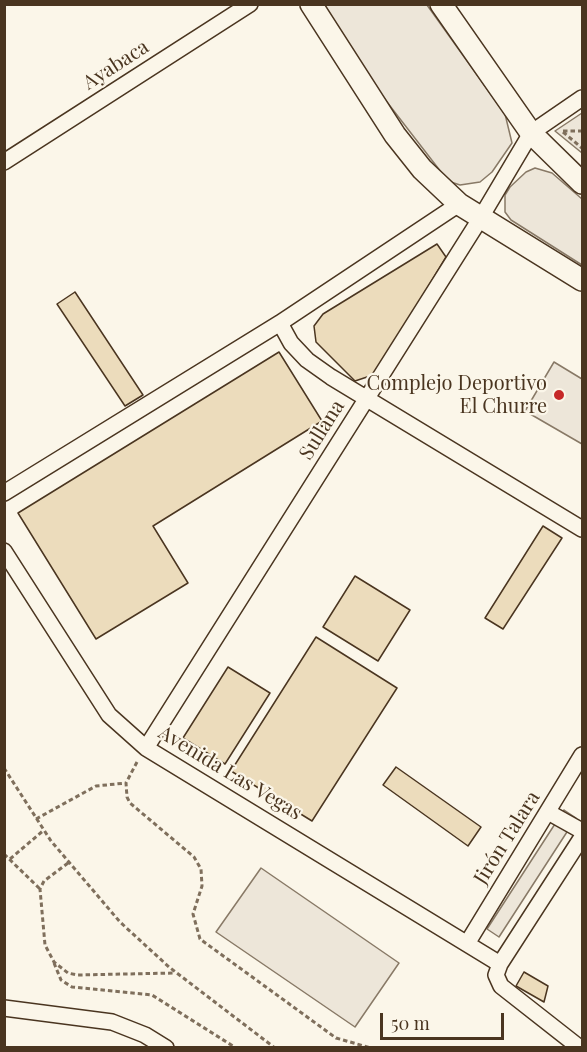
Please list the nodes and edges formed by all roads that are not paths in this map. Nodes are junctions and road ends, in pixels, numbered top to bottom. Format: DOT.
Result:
graph roads {
  1 [pos="250,4"];
  2 [pos="311,4"];
  3 [pos="441,4"];
  4 [pos="582,98"];
  5 [pos="531,133"];
  6 [pos="4,162"];
  7 [pos="582,183"];
  8 [pos="459,204"];
  9 [pos="480,219"];
  10 [pos="582,280"];
  11 [pos="280,322"];
  12 [pos="366,400"];
  13 [pos="4,493"];
  14 [pos="582,529"];
  15 [pos="4,551"];
  16 [pos="146,748"];
  17 [pos="582,755"];
  18 [pos="548,812"];
  19 [pos="582,831"];
  20 [pos="582,837"];
  21 [pos="468,942"];
  22 [pos="500,964"];
  23 [pos="4,1008"];
  24 [pos="166,1047"];
  25 [pos="580,1047"];
  1 -- 6 [label="street, Ayabaca"];
  2 -- 8 [label="main road"];
  3 -- 5 [label="main road"];
  4 -- 5 [label="street"];
  5 -- 7 [label="main road"];
  5 -- 9 [label="street, Sullana"];
  8 -- 9 [label="main road"];
  8 -- 11 [label="street"];
  9 -- 10 [label="main road"];
  9 -- 12 [label="street, Sullana"];
  11 -- 12 [label="street"];
  11 -- 13 [label="street"];
  12 -- 14 [label="street"];
  12 -- 16 [label="street, Sullana"];
  15 -- 16 [label="street, Avenida Las Vegas"];
  16 -- 21 [label="street, Avenida Las Vegas"];
  17 -- 18 [label="street, Jirón Talara"];
  18 -- 19 [label="street"];
  18 -- 21 [label="street, Jirón Talara"];
  20 -- 22 [label="street"];
  21 -- 22 [label="street, Avenida Las Vegas"];
  22 -- 25 [label="street"];
  23 -- 24 [label="street"];
}
